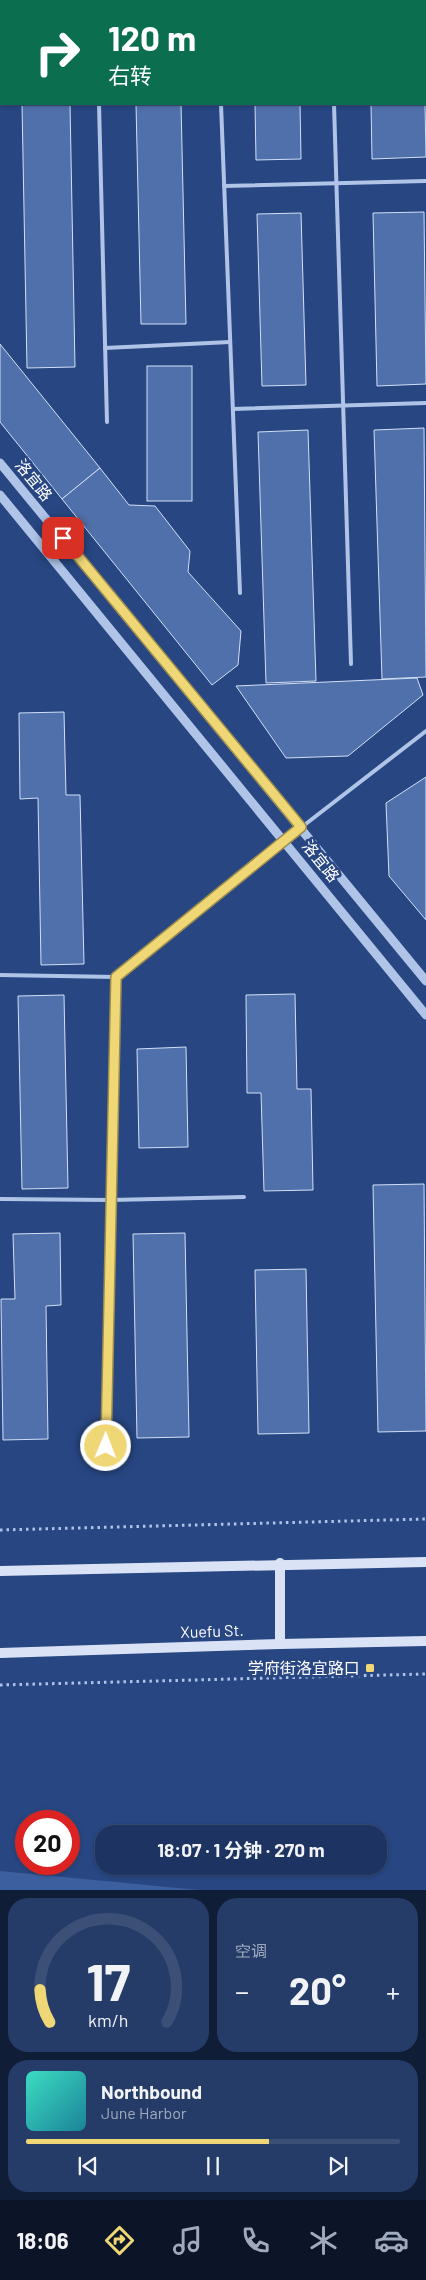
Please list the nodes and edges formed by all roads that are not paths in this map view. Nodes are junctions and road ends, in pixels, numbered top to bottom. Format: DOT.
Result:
graph roads {
  1 [pos="99,105"];
  2 [pos="221,105"];
  3 [pos="334,105"];
  4 [pos="426,181"];
  5 [pos="336,183"];
  6 [pos="224,186"];
  7 [pos="230,342"];
  8 [pos="105,348"];
  9 [pos="426,403"];
  10 [pos="343,406"];
  11 [pos="233,410"];
  12 [pos="107,422"];
  13 [pos="0,462"];
  14 [pos="0,495"];
  15 [pos="240,594"];
  16 [pos="351,664"];
  17 [pos="426,731"];
  18 [pos="301,827"];
  19 [pos="284,840"];
  20 [pos="0,975"];
  21 [pos="116,977"];
  22 [pos="426,981"];
  23 [pos="426,1015"];
  24 [pos="244,1197"];
  25 [pos="0,1199"];
  26 [pos="111,1200"];
  27 [pos="106,1446"];
  28 [pos="426,1562"];
  29 [pos="280,1564"];
  30 [pos="0,1571"];
  31 [pos="426,1642"];
  32 [pos="280,1644"];
  33 [pos="0,1653"];
  1 -- 8 [label="lane"];
  2 -- 6 [label="lane"];
  3 -- 5 [label="lane"];
  4 -- 5 [label="lane"];
  5 -- 6 [label="lane"];
  5 -- 10 [label="lane"];
  6 -- 7 [label="lane"];
  7 -- 8 [label="lane"];
  7 -- 11 [label="lane"];
  8 -- 12 [label="lane"];
  9 -- 10 [label="lane"];
  10 -- 11 [label="lane"];
  10 -- 16 [label="lane"];
  11 -- 15 [label="lane"];
  13 -- 18 [label="street, 洛宜路"];
  14 -- 19 [label="street, 洛宜路"];
  17 -- 18 [label="lane"];
  18 -- 19 [label="lane"];
  18 -- 22 [label="street, 洛宜路"];
  19 -- 21 [label="lane"];
  19 -- 23 [label="street, 洛宜路"];
  20 -- 21 [label="lane"];
  21 -- 26 [label="lane"];
  24 -- 26 [label="lane"];
  25 -- 26 [label="lane"];
  26 -- 27 [label="lane"];
  28 -- 29 [label="main road"];
  29 -- 30 [label="main road"];
  29 -- 32 [label="main road"];
  31 -- 32 [label="main road, Xuefu St."];
  32 -- 33 [label="main road, Xuefu St."];
}
